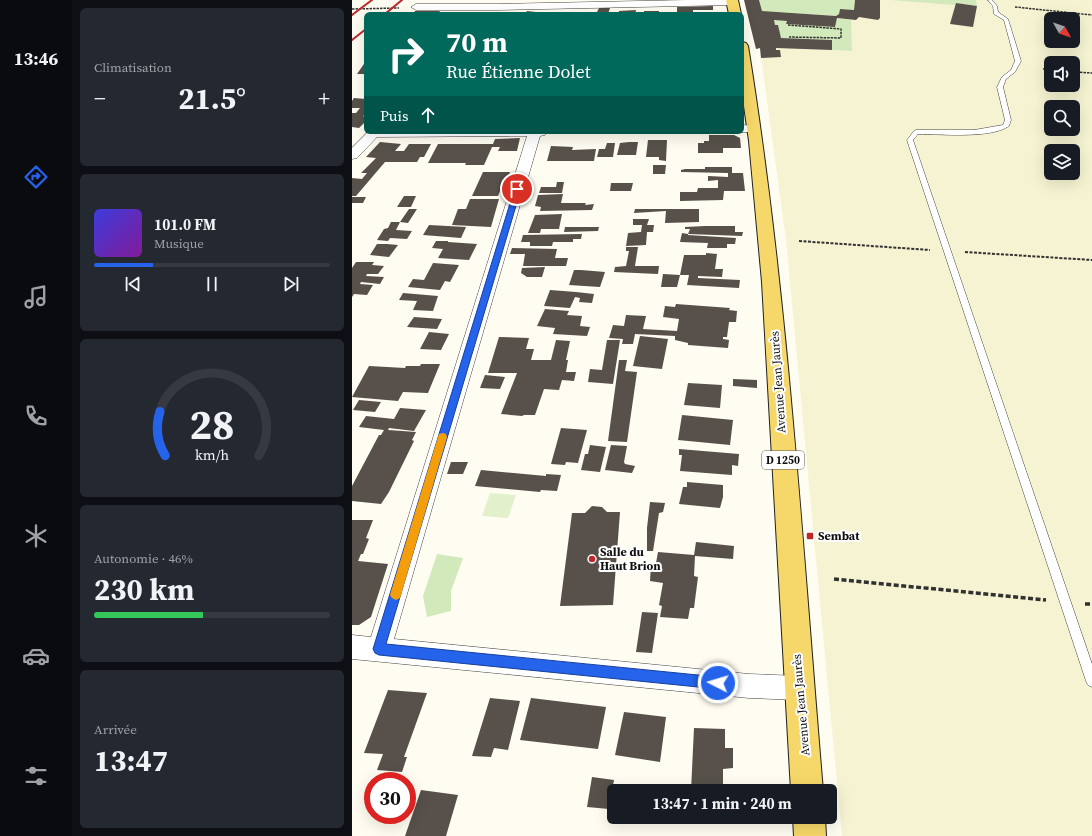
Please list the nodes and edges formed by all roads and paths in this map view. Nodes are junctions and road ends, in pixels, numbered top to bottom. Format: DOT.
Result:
graph roads {
  1 [pos="505,0"];
  2 [pos="732,1"];
  3 [pos="992,3"];
  4 [pos="416,7"];
  5 [pos="385,8"];
  6 [pos="352,9"];
  7 [pos="494,11"];
  8 [pos="735,12"];
  9 [pos="1092,14"];
  10 [pos="788,25"];
  11 [pos="789,36"];
  12 [pos="1080,73"];
  13 [pos="744,74"];
  14 [pos="1092,74"];
  15 [pos="748,129"];
  16 [pos="372,134"];
  17 [pos="534,134"];
  18 [pos="352,155"];
  19 [pos="834,580"];
  20 [pos="1065,601"];
  21 [pos="1092,604"];
  22 [pos="352,647"];
  23 [pos="379,649"];
  24 [pos="1092,681"];
  25 [pos="799,688"];
  26 [pos="806,784"];
  27 [pos="809,824"];
  28 [pos="810,836"];
  1 -- 7 [label="street"];
  2 -- 7 [label="street"];
  2 -- 8 [label="main road"];
  3 -- 9 [label="path"];
  3 -- 20 [label="lane"];
  4 -- 7 [label="street"];
  5 -- 6 [label="path"];
  10 -- 11 [label="path"];
  12 -- 14 [label="path"];
  13 -- 15 [label="main road, Avenue Jean Jaurès / D 1250"];
  15 -- 25 [label="main road, Avenue Jean Jaurès / D 1250"];
  16 -- 18 [label="street"];
  17 -- 23 [label="street"];
  19 -- 20 [label="path"];
  20 -- 21 [label="path"];
  20 -- 24 [label="lane"];
  22 -- 23 [label="street"];
  23 -- 25 [label="street"];
  25 -- 26 [label="main road, Avenue Jean Jaurès / D 1250"];
  27 -- 28 [label="main road"];
}
